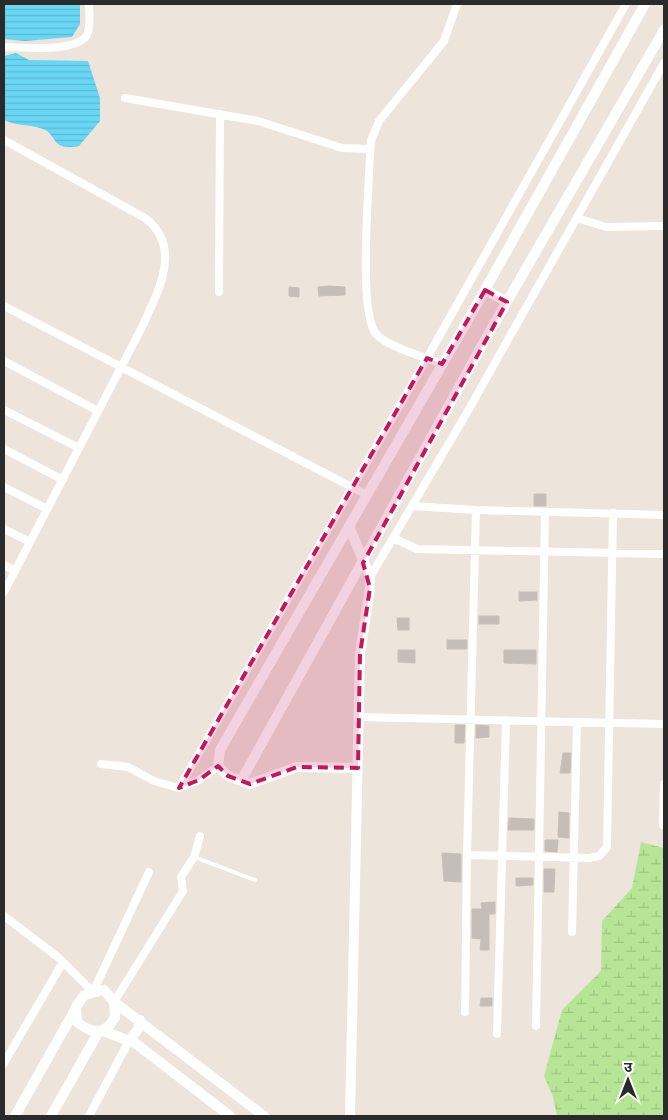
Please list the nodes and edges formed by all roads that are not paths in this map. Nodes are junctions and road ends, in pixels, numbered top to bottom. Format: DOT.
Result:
graph roads {
  1 [pos="89,4"];
  2 [pos="457,4"];
  3 [pos="626,4"];
  4 [pos="646,4"];
  5 [pos="664,30"];
  6 [pos="4,47"];
  7 [pos="664,63"];
  8 [pos="125,98"];
  9 [pos="220,114"];
  10 [pos="4,140"];
  11 [pos="370,149"];
  12 [pos="577,218"];
  13 [pos="664,226"];
  14 [pos="485,290"];
  15 [pos="219,292"];
  16 [pos="507,302"];
  17 [pos="4,306"];
  18 [pos="427,358"];
  19 [pos="4,361"];
  20 [pos="442,364"];
  21 [pos="120,367"];
  22 [pos="4,410"];
  23 [pos="98,411"];
  24 [pos="79,448"];
  25 [pos="4,450"];
  26 [pos="63,480"];
  27 [pos="4,487"];
  28 [pos="353,487"];
  29 [pos="368,495"];
  30 [pos="412,506"];
  31 [pos="47,509"];
  32 [pos="476,510"];
  33 [pos="545,512"];
  34 [pos="613,513"];
  35 [pos="664,515"];
  36 [pos="349,526"];
  37 [pos="4,528"];
  38 [pos="393,538"];
  39 [pos="30,542"];
  40 [pos="475,550"];
  41 [pos="544,552"];
  42 [pos="612,553"];
  43 [pos="664,554"];
  44 [pos="363,563"];
  45 [pos="4,565"];
  46 [pos="15,571"];
  47 [pos="370,577"];
  48 [pos="4,592"];
  49 [pos="358,718"];
  50 [pos="471,720"];
  51 [pos="506,720"];
  52 [pos="542,721"];
  53 [pos="577,722"];
  54 [pos="610,723"];
  55 [pos="664,724"];
  56 [pos="101,764"];
  57 [pos="218,766"];
  58 [pos="358,768"];
  59 [pos="241,781"];
  60 [pos="664,784"];
  61 [pos="179,788"];
  62 [pos="663,825"];
  63 [pos="200,836"];
  64 [pos="467,855"];
  65 [pos="504,855"];
  66 [pos="538,856"];
  67 [pos="194,857"];
  68 [pos="574,858"];
  69 [pos="149,872"];
  70 [pos="256,880"];
  71 [pos="4,916"];
  72 [pos="572,932"];
  73 [pos="64,962"];
  74 [pos="93,992"];
  75 [pos="114,1002"];
  76 [pos="76,1007"];
  77 [pos="466,1012"];
  78 [pos="140,1020"];
  79 [pos="536,1026"];
  80 [pos="100,1032"];
  81 [pos="497,1034"];
  82 [pos="129,1041"];
  83 [pos="4,1063"];
  84 [pos="15,1116"];
  85 [pos="51,1116"];
  86 [pos="89,1116"];
  87 [pos="230,1116"];
  88 [pos="264,1116"];
  89 [pos="350,1116"];
  1 -- 6 [label="street"];
  2 -- 11 [label="street"];
  3 -- 18 [label="street"];
  4 -- 14 [label="street"];
  5 -- 16 [label="street"];
  7 -- 12 [label="street"];
  8 -- 9 [label="street"];
  9 -- 11 [label="street"];
  9 -- 15 [label="street"];
  10 -- 21 [label="street"];
  11 -- 18 [label="street"];
  12 -- 13 [label="street"];
  12 -- 30 [label="street"];
  14 -- 16 [label="street"];
  14 -- 20 [label="street"];
  16 -- 44 [label="street"];
  17 -- 21 [label="street"];
  18 -- 20 [label="street"];
  18 -- 28 [label="street"];
  19 -- 23 [label="street"];
  20 -- 29 [label="street"];
  21 -- 23 [label="street"];
  21 -- 28 [label="street"];
  22 -- 24 [label="street"];
  23 -- 24 [label="street"];
  24 -- 26 [label="street"];
  25 -- 26 [label="street"];
  26 -- 31 [label="street"];
  27 -- 31 [label="street"];
  28 -- 29 [label="street"];
  28 -- 61 [label="street"];
  29 -- 36 [label="street"];
  30 -- 32 [label="street"];
  30 -- 38 [label="street"];
  31 -- 39 [label="street"];
  32 -- 33 [label="street"];
  32 -- 40 [label="street"];
  33 -- 34 [label="street"];
  33 -- 41 [label="street"];
  34 -- 35 [label="street"];
  34 -- 42 [label="street"];
  36 -- 44 [label="street"];
  36 -- 57 [label="street"];
  37 -- 39 [label="street"];
  38 -- 40 [label="street"];
  38 -- 47 [label="street"];
  39 -- 46 [label="street"];
  40 -- 41 [label="street"];
  40 -- 50 [label="street"];
  41 -- 42 [label="street"];
  41 -- 52 [label="street"];
  42 -- 43 [label="street"];
  42 -- 54 [label="street"];
  44 -- 47 [label="street"];
  44 -- 59 [label="street"];
  45 -- 46 [label="street"];
  46 -- 48 [label="street"];
  47 -- 49 [label="street"];
  49 -- 50 [label="street"];
  49 -- 58 [label="street"];
  50 -- 51 [label="street"];
  50 -- 64 [label="street"];
  51 -- 52 [label="street"];
  51 -- 65 [label="street"];
  52 -- 53 [label="street"];
  52 -- 66 [label="street"];
  53 -- 54 [label="street"];
  53 -- 68 [label="street"];
  54 -- 55 [label="street"];
  54 -- 68 [label="street"];
  56 -- 61 [label="street"];
  57 -- 59 [label="street"];
  57 -- 61 [label="street"];
  58 -- 59 [label="street"];
  58 -- 89 [label="street"];
  60 -- 62 [label="street"];
  63 -- 67 [label="street"];
  64 -- 65 [label="street"];
  64 -- 77 [label="street"];
  65 -- 66 [label="street"];
  65 -- 81 [label="street"];
  66 -- 68 [label="street"];
  66 -- 79 [label="street"];
  67 -- 70 [label="lane"];
  67 -- 75 [label="street"];
  68 -- 72 [label="street"];
  69 -- 74 [label="street"];
  71 -- 73 [label="street"];
  73 -- 74 [label="street"];
  73 -- 83 [label="street"];
  74 -- 75 [label="street"];
  74 -- 76 [label="street"];
  75 -- 78 [label="street"];
  75 -- 80 [label="street"];
  76 -- 80 [label="street"];
  76 -- 84 [label="street"];
  78 -- 82 [label="street"];
  78 -- 88 [label="street"];
  80 -- 82 [label="street"];
  80 -- 85 [label="street"];
  82 -- 86 [label="street"];
  82 -- 87 [label="street"];
}
